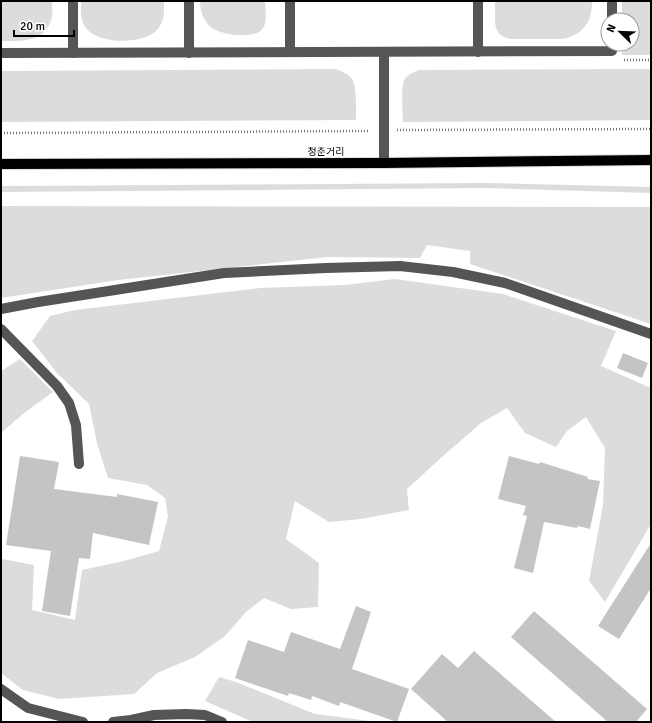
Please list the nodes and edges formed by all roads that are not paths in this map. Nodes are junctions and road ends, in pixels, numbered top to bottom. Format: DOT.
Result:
graph roads {
  1 [pos="73,1"];
  2 [pos="189,1"];
  3 [pos="290,1"];
  4 [pos="478,1"];
  5 [pos="612,1"];
  6 [pos="612,12"];
  7 [pos="600,48"];
  8 [pos="290,52"];
  9 [pos="384,52"];
  10 [pos="478,52"];
  11 [pos="1,53"];
  12 [pos="73,53"];
  13 [pos="189,53"];
  14 [pos="651,160"];
  15 [pos="384,163"];
  16 [pos="1,164"];
  17 [pos="1,309"];
  18 [pos="1,329"];
  19 [pos="651,334"];
  20 [pos="79,464"];
  21 [pos="1,689"];
  22 [pos="83,722"];
  23 [pos="113,722"];
  24 [pos="222,722"];
  1 -- 12 [label="lane"];
  2 -- 13 [label="lane"];
  3 -- 8 [label="lane"];
  4 -- 10 [label="lane"];
  5 -- 6 [label="lane"];
  7 -- 10 [label="lane"];
  8 -- 9 [label="lane"];
  8 -- 13 [label="lane"];
  9 -- 10 [label="lane"];
  9 -- 15 [label="lane"];
  11 -- 12 [label="lane"];
  12 -- 13 [label="lane"];
  14 -- 15 [label="main road, 청춘거리"];
  15 -- 16 [label="main road, 청춘거리"];
  17 -- 19 [label="lane"];
  18 -- 20 [label="lane"];
  21 -- 22 [label="lane"];
  23 -- 24 [label="lane"];
}
